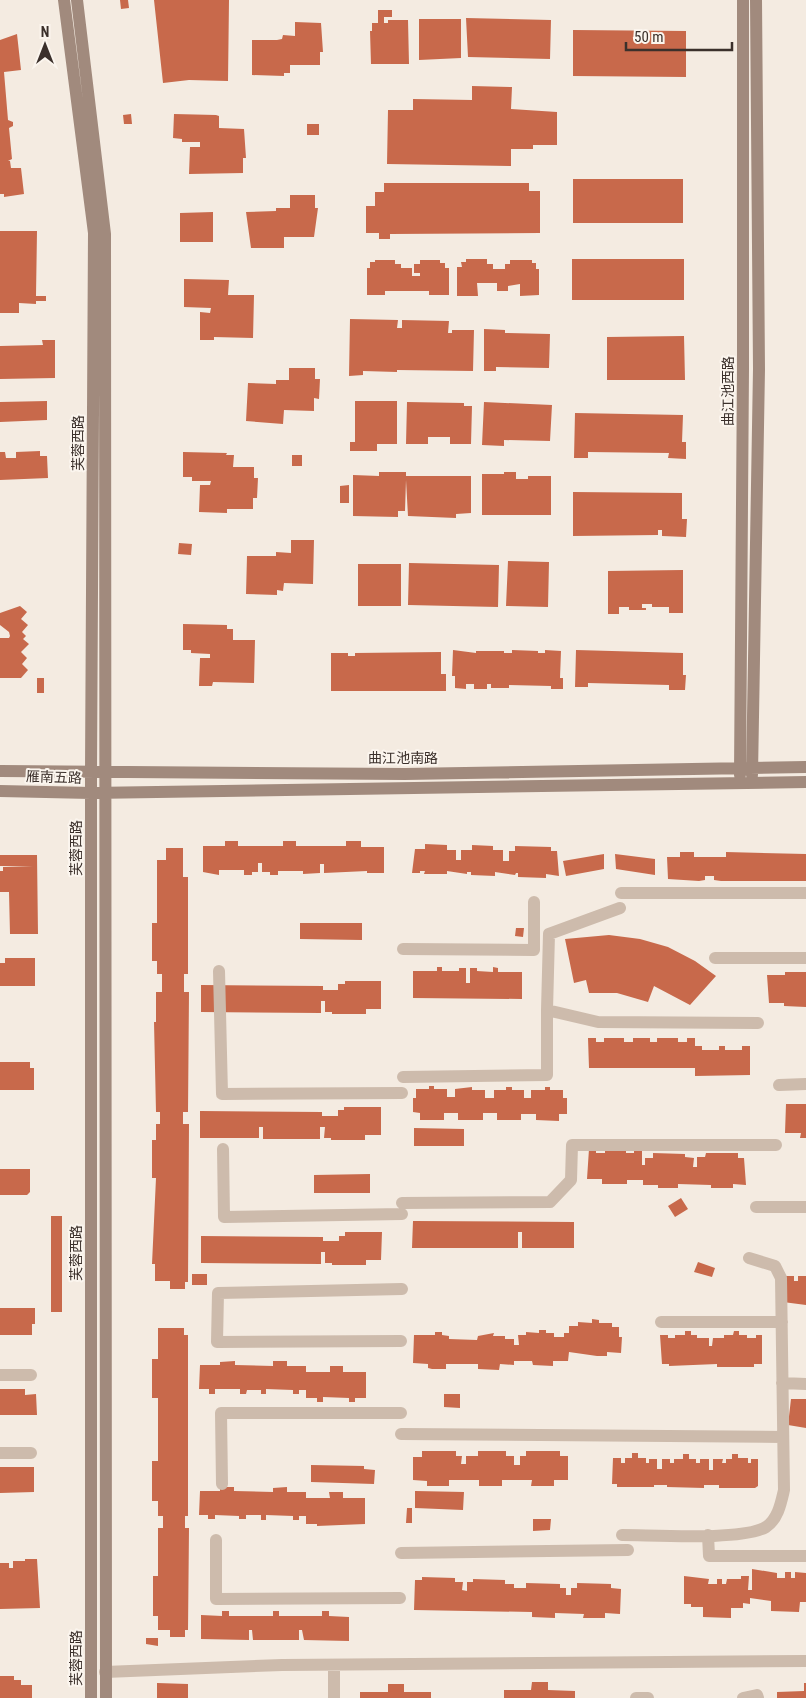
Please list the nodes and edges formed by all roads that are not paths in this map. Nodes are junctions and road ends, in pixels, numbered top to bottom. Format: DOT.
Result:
graph roads {
  1 [pos="64,0"];
  2 [pos="77,0"];
  3 [pos="743,0"];
  4 [pos="756,0"];
  5 [pos="746,767"];
  6 [pos="806,767"];
  7 [pos="0,771"];
  8 [pos="91,772"];
  9 [pos="107,773"];
  10 [pos="746,782"];
  11 [pos="806,782"];
  12 [pos="0,791"];
  13 [pos="91,793"];
  14 [pos="106,793"];
  15 [pos="621,894"];
  16 [pos="806,894"];
  17 [pos="534,902"];
  18 [pos="620,908"];
  19 [pos="403,949"];
  20 [pos="715,958"];
  21 [pos="806,958"];
  22 [pos="219,971"];
  23 [pos="548,1010"];
  24 [pos="758,1023"];
  25 [pos="402,1077"];
  26 [pos="779,1084"];
  27 [pos="806,1084"];
  28 [pos="402,1093"];
  29 [pos="776,1145"];
  30 [pos="224,1149"];
  31 [pos="756,1207"];
  32 [pos="806,1207"];
  33 [pos="749,1258"];
  34 [pos="402,1289"];
  35 [pos="660,1322"];
  36 [pos="782,1322"];
  37 [pos="401,1341"];
  38 [pos="0,1375"];
  39 [pos="31,1375"];
  40 [pos="782,1384"];
  41 [pos="806,1384"];
  42 [pos="401,1413"];
  43 [pos="401,1434"];
  44 [pos="783,1437"];
  45 [pos="0,1453"];
  46 [pos="31,1453"];
  47 [pos="222,1484"];
  48 [pos="622,1535"];
  49 [pos="708,1535"];
  50 [pos="216,1540"];
  51 [pos="628,1550"];
  52 [pos="401,1552"];
  53 [pos="806,1556"];
  54 [pos="400,1598"];
  55 [pos="806,1661"];
  56 [pos="334,1665"];
  57 [pos="105,1672"];
  58 [pos="92,1698"];
  59 [pos="106,1698"];
  60 [pos="334,1698"];
  61 [pos="636,1698"];
  62 [pos="648,1698"];
  63 [pos="743,1698"];
  64 [pos="758,1698"];
  1 -- 8 [label="main road, 芙蓉西路"];
  2 -- 9 [label="main road, 芙蓉西路"];
  3 -- 5 [label="main road, 曲江池西路"];
  4 -- 5 [label="main road, 曲江池西路"];
  5 -- 6 [label="main road, 曲江池南路"];
  5 -- 9 [label="main road, 曲江池南路"];
  5 -- 10 [label="main road, 曲江池西路"];
  7 -- 8 [label="main road, 曲江池南路"];
  8 -- 9 [label="main road, 曲江池南路"];
  8 -- 13 [label="main road, 芙蓉西路"];
  9 -- 14 [label="main road, 芙蓉西路"];
  10 -- 11 [label="main road"];
  10 -- 14 [label="main road"];
  12 -- 13 [label="main road, 雁南五路"];
  13 -- 14 [label="main road, 雁南五路"];
  13 -- 58 [label="main road, 芙蓉西路"];
  14 -- 57 [label="main road, 芙蓉西路"];
  15 -- 16 [label="street"];
  17 -- 19 [label="street"];
  18 -- 23 [label="street"];
  20 -- 21 [label="street"];
  22 -- 28 [label="street"];
  23 -- 24 [label="street"];
  23 -- 25 [label="street"];
  26 -- 27 [label="street"];
  29 -- 30 [label="street"];
  31 -- 32 [label="street"];
  33 -- 36 [label="street"];
  34 -- 37 [label="street"];
  35 -- 36 [label="street"];
  36 -- 40 [label="street"];
  38 -- 39 [label="street"];
  40 -- 41 [label="street"];
  40 -- 44 [label="street"];
  42 -- 47 [label="street"];
  43 -- 44 [label="street"];
  44 -- 49 [label="street"];
  45 -- 46 [label="street"];
  48 -- 49 [label="street"];
  49 -- 53 [label="street"];
  50 -- 54 [label="street"];
  51 -- 52 [label="street"];
  55 -- 56 [label="street"];
  56 -- 57 [label="street"];
  56 -- 60 [label="street"];
  57 -- 59 [label="main road, 芙蓉西路"];
  61 -- 62 [label="street"];
  63 -- 64 [label="street"];
}
